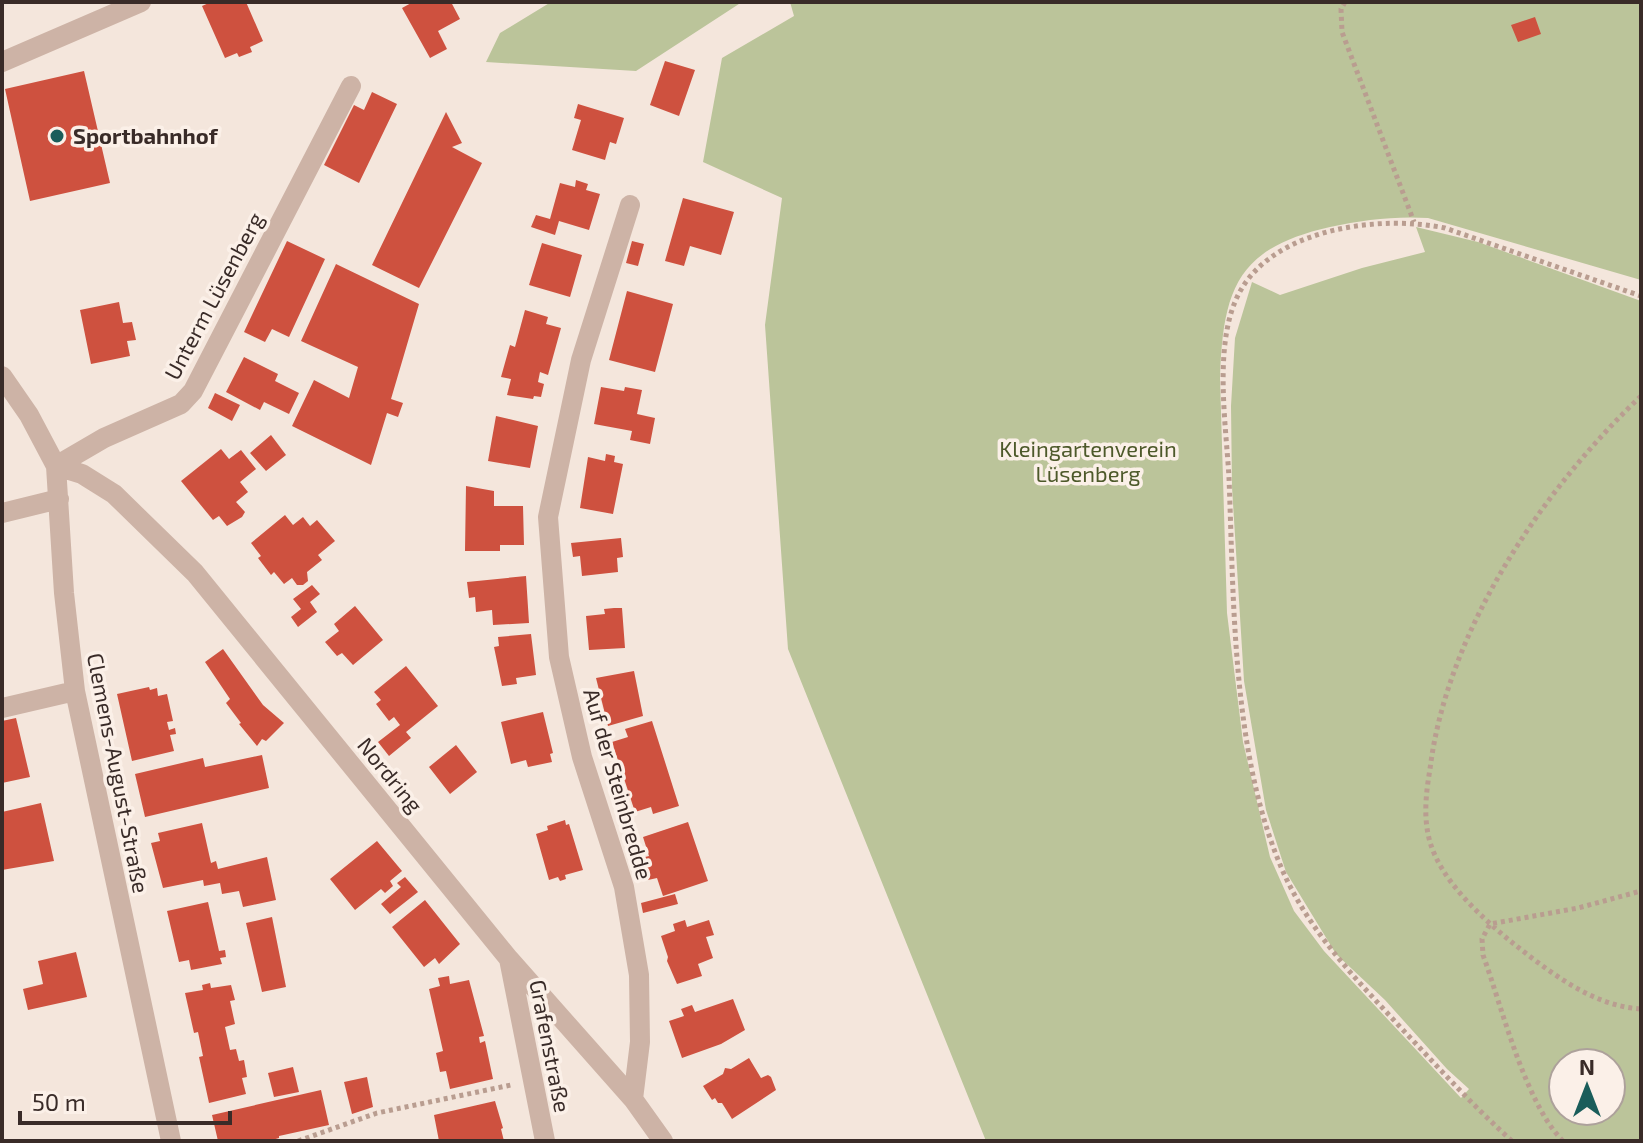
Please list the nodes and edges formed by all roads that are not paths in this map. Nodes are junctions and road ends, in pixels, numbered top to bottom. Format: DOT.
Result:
graph roads {
  1 [pos="141,2"];
  2 [pos="2,62"];
  3 [pos="351,86"];
  4 [pos="630,205"];
  5 [pos="2,376"];
  6 [pos="56,466"];
  7 [pos="59,499"];
  8 [pos="2,513"];
  9 [pos="75,691"];
  10 [pos="2,708"];
  11 [pos="509,959"];
  12 [pos="633,1099"];
  13 [pos="171,1141"];
  14 [pos="545,1141"];
  15 [pos="663,1141"];
  1 -- 2 [label="street"];
  3 -- 6 [label="street, Unterm Lüsenberg"];
  4 -- 12 [label="street, Auf der Steinbredde"];
  5 -- 6 [label="street, Clemens-August-Straße"];
  6 -- 7 [label="street, Clemens-August-Straße"];
  6 -- 11 [label="street, Nordring"];
  7 -- 8 [label="street"];
  7 -- 9 [label="street, Clemens-August-Straße"];
  9 -- 10 [label="street"];
  9 -- 13 [label="street, Clemens-August-Straße"];
  11 -- 12 [label="street, Nordring"];
  11 -- 14 [label="street, Grafenstraße"];
  12 -- 15 [label="street, Nordring"];
}
